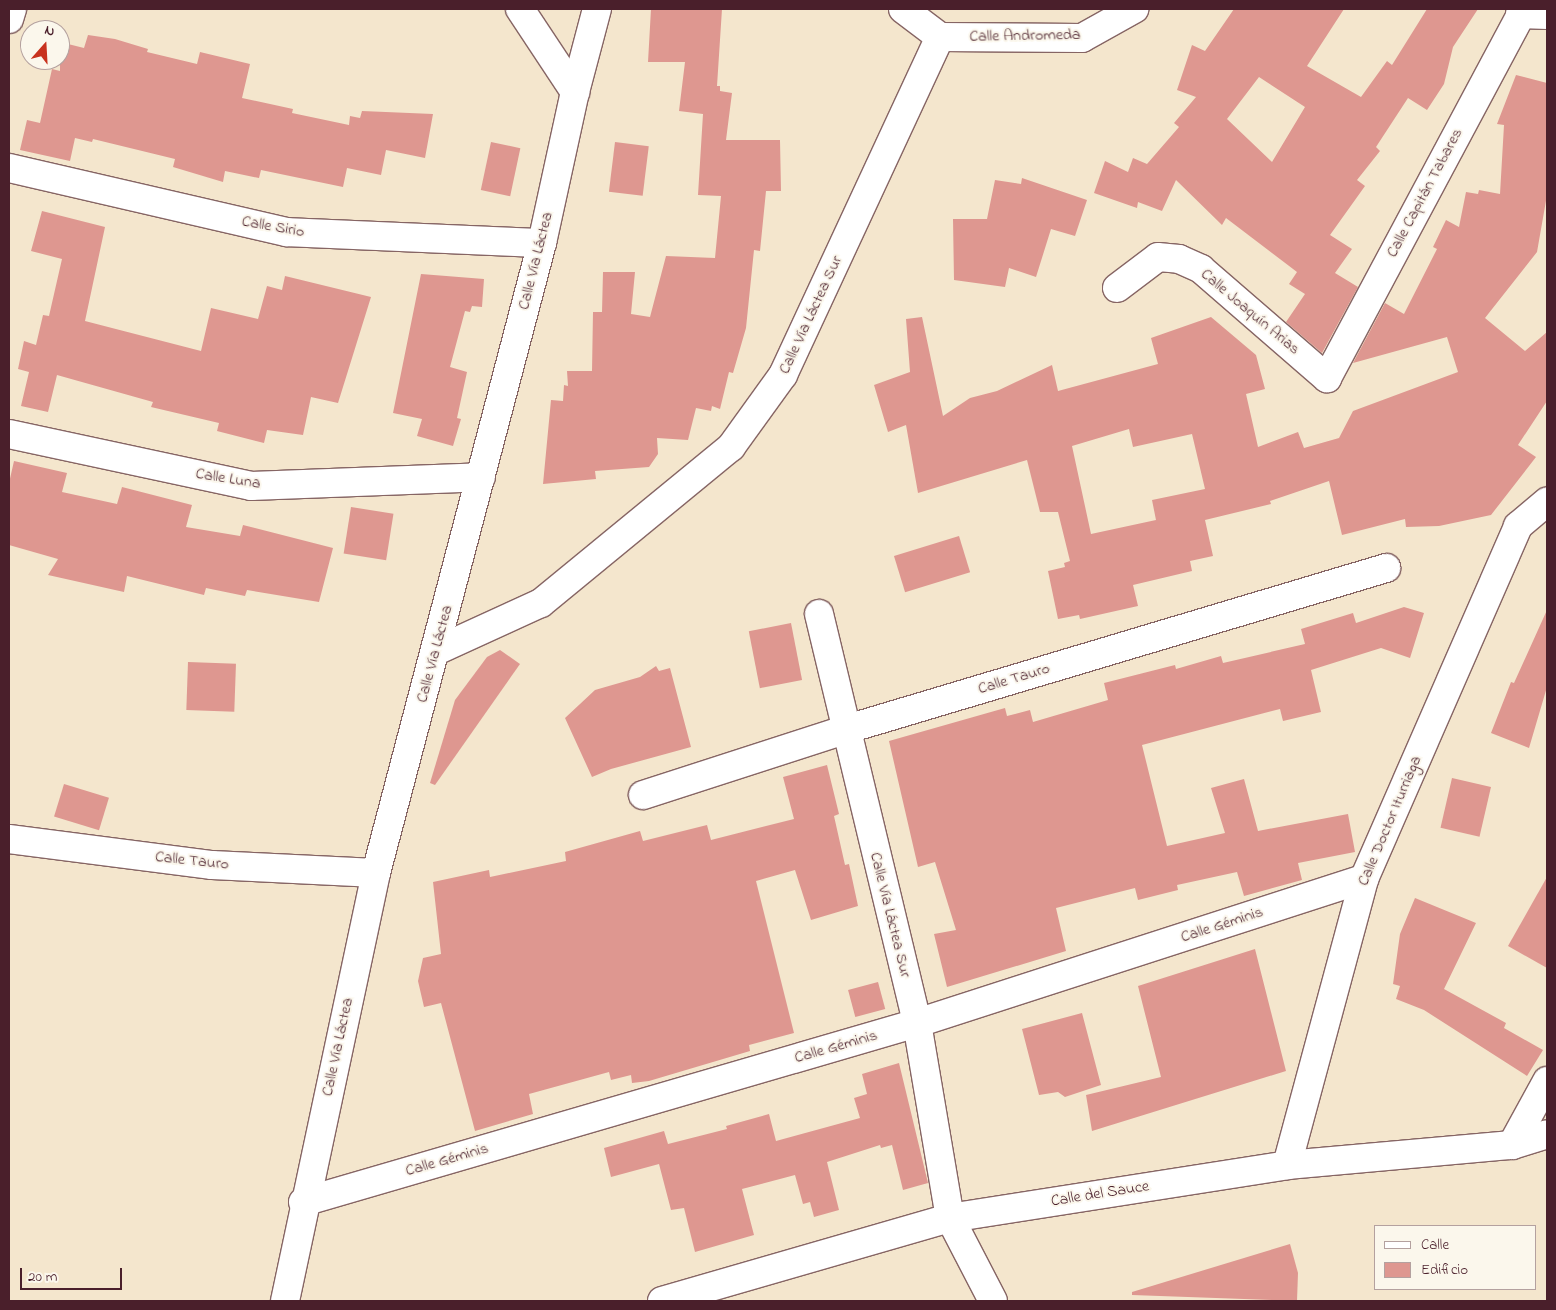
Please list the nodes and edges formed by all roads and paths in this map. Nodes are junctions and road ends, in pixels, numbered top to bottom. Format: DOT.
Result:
graph roads {
  1 [pos="12,9"];
  2 [pos="520,9"];
  3 [pos="598,9"];
  4 [pos="903,9"];
  5 [pos="1134,9"];
  6 [pos="1522,11"];
  7 [pos="1547,14"];
  8 [pos="9,19"];
  9 [pos="940,37"];
  10 [pos="575,92"];
  11 [pos="9,168"];
  12 [pos="542,244"];
  13 [pos="1117,288"];
  14 [pos="1327,378"];
  15 [pos="9,434"];
  16 [pos="481,477"];
  17 [pos="1547,502"];
  18 [pos="1386,568"];
  19 [pos="819,614"];
  20 [pos="436,651"];
  21 [pos="844,730"];
  22 [pos="643,796"];
  23 [pos="9,839"];
  24 [pos="376,873"];
  25 [pos="1364,879"];
  26 [pos="918,1023"];
  27 [pos="1547,1081"];
  28 [pos="1547,1134"];
  29 [pos="1512,1145"];
  30 [pos="1287,1165"];
  31 [pos="304,1202"];
  32 [pos="950,1218"];
  33 [pos="285,1301"];
  34 [pos="662,1301"];
  35 [pos="993,1301"];
  1 -- 8 [label="street"];
  2 -- 10 [label="street"];
  3 -- 10 [label="street, Calle Vía Láctea"];
  4 -- 9 [label="street"];
  5 -- 9 [label="street, Calle Andromeda"];
  6 -- 7 [label="street"];
  6 -- 14 [label="street, Calle Capitán Tabares"];
  9 -- 20 [label="street, Calle Vía Láctea Sur"];
  10 -- 12 [label="street, Calle Vía Láctea"];
  11 -- 12 [label="street, Calle Sirio"];
  12 -- 16 [label="street, Calle Vía Láctea"];
  13 -- 14 [label="street, Calle Joaquín Arias"];
  15 -- 16 [label="street, Calle Luna"];
  16 -- 20 [label="street, Calle Vía Láctea"];
  17 -- 25 [label="street, Calle Doctor Iturriaga"];
  18 -- 21 [label="street, Calle Tauro"];
  19 -- 21 [label="street, Calle Vía Láctea Sur"];
  20 -- 24 [label="street, Calle Vía Láctea"];
  21 -- 22 [label="street, Calle Tauro"];
  21 -- 26 [label="street, Calle Vía Láctea Sur"];
  23 -- 24 [label="street, Calle Tauro"];
  24 -- 31 [label="street, Calle Vía Láctea"];
  25 -- 26 [label="street, Calle Géminis"];
  25 -- 30 [label="street, Calle Doctor Iturriaga"];
  26 -- 31 [label="street, Calle Géminis"];
  26 -- 32 [label="street, Calle Vía Láctea Sur"];
  27 -- 29 [label="street"];
  28 -- 29 [label="street, Calle del Sauce"];
  29 -- 30 [label="street, Calle del Sauce"];
  30 -- 32 [label="street, Calle del Sauce"];
  31 -- 33 [label="street, Calle Vía Láctea"];
  32 -- 34 [label="street, Calle del Sauce"];
  32 -- 35 [label="street, Calle Vía Láctea Sur"];
}
